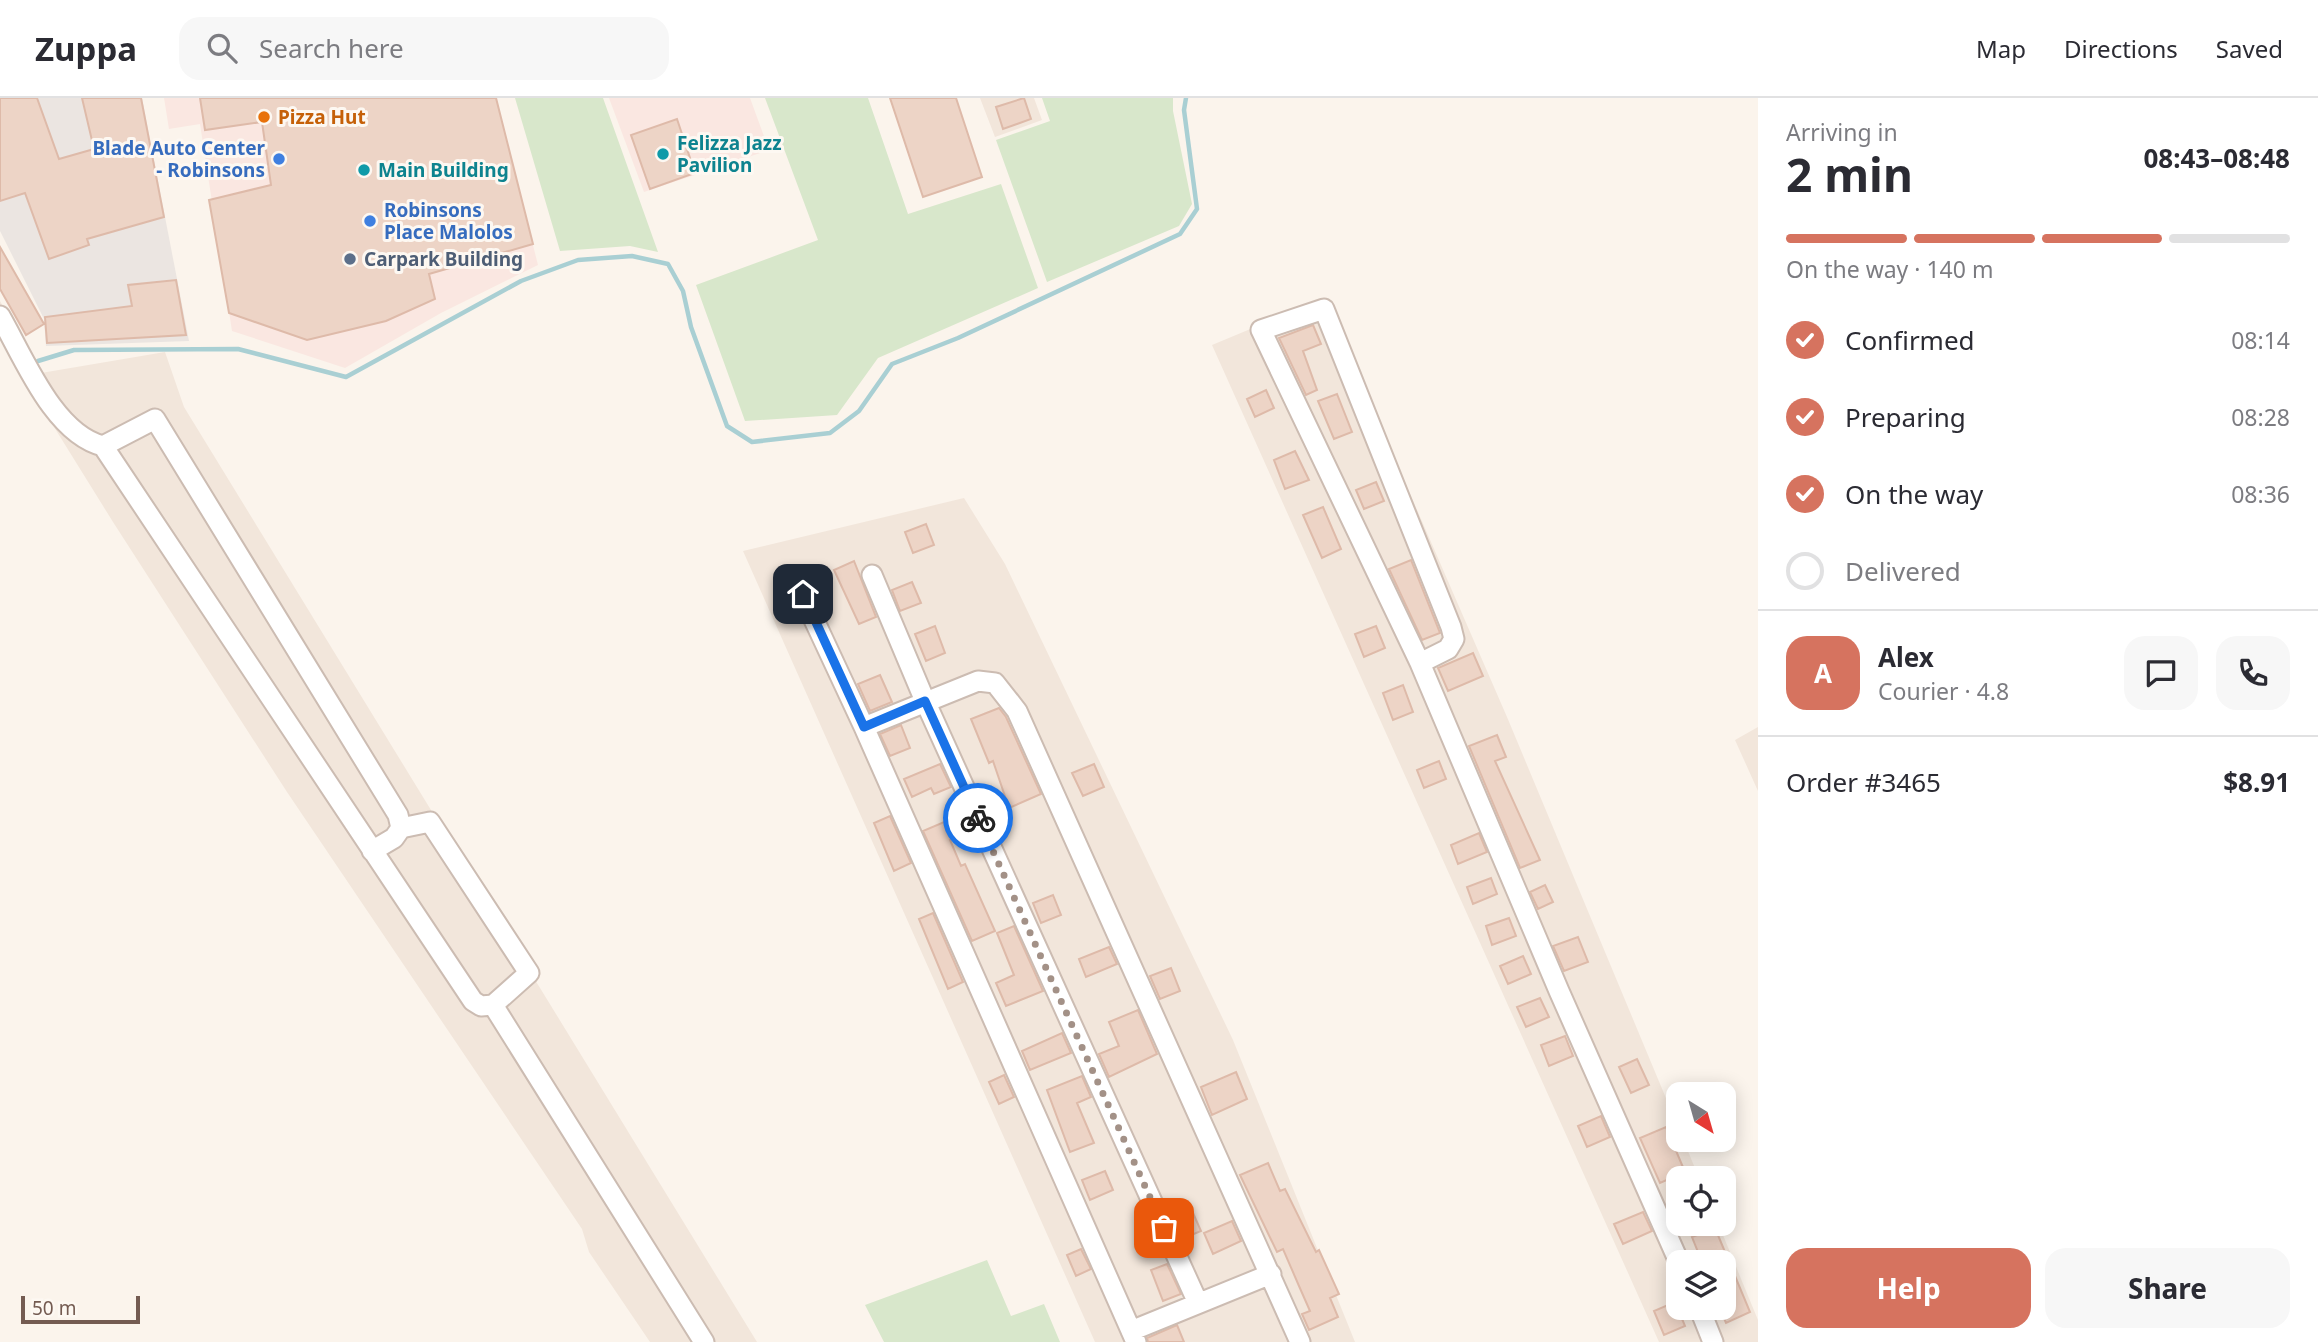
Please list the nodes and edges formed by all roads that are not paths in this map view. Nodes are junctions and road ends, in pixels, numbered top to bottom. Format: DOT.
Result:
graph roads {
  1 [pos="0,316"];
  2 [pos="103,446"];
  3 [pos="872,575"];
  4 [pos="803,594"];
  5 [pos="1420,663"];
  6 [pos="925,701"];
  7 [pos="864,727"];
  8 [pos="401,828"];
  9 [pos="372,851"];
  10 [pos="493,1005"];
  11 [pos="1674,1250"];
  12 [pos="1271,1274"];
  13 [pos="1198,1303"];
  14 [pos="1704,1320"];
  15 [pos="1134,1337"];
  16 [pos="704,1342"];
  17 [pos="1300,1342"];
  18 [pos="1713,1342"];
  1 -- 2 [label="street"];
  2 -- 8 [label="street"];
  2 -- 9 [label="street"];
  3 -- 6 [label="street"];
  4 -- 7 [label="street"];
  5 -- 5 [label="street"];
  5 -- 11 [label="street"];
  6 -- 7 [label="street"];
  6 -- 12 [label="street"];
  6 -- 13 [label="street"];
  7 -- 15 [label="street"];
  8 -- 9 [label="street"];
  8 -- 10 [label="street"];
  9 -- 10 [label="street"];
  10 -- 16 [label="street"];
  12 -- 13 [label="street"];
  12 -- 17 [label="street"];
  13 -- 15 [label="street"];
  14 -- 18 [label="street"];
}
